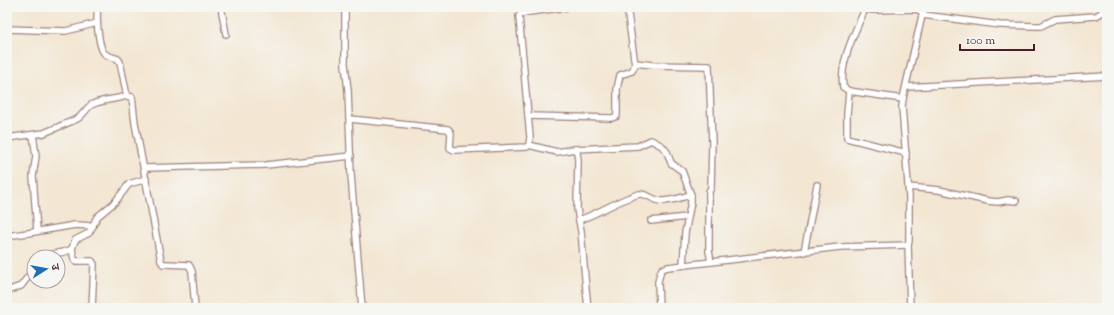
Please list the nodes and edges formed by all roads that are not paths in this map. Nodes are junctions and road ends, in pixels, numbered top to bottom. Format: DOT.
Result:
graph roads {
  1 [pos="98,7"];
  2 [pos="221,7"];
  3 [pos="345,7"];
  4 [pos="519,7"];
  5 [pos="567,7"];
  6 [pos="627,7"];
  7 [pos="866,7"];
  8 [pos="1104,7"];
  9 [pos="923,11"];
  10 [pos="520,14"];
  11 [pos="98,23"];
  12 [pos="7,29"];
  13 [pos="226,34"];
  14 [pos="635,63"];
  15 [pos="1107,76"];
  16 [pos="906,87"];
  17 [pos="849,91"];
  18 [pos="127,96"];
  19 [pos="903,99"];
  20 [pos="528,116"];
  21 [pos="350,119"];
  22 [pos="33,135"];
  23 [pos="7,138"];
  24 [pos="529,145"];
  25 [pos="575,149"];
  26 [pos="906,153"];
  27 [pos="351,156"];
  28 [pos="144,168"];
  29 [pos="146,179"];
  30 [pos="817,185"];
  31 [pos="908,187"];
  32 [pos="691,195"];
  33 [pos="1016,201"];
  34 [pos="687,217"];
  35 [pos="579,220"];
  36 [pos="651,221"];
  37 [pos="93,226"];
  38 [pos="37,231"];
  39 [pos="7,236"];
  40 [pos="908,245"];
  41 [pos="72,249"];
  42 [pos="66,252"];
  43 [pos="804,252"];
  44 [pos="711,262"];
  45 [pos="682,265"];
  46 [pos="26,279"];
  47 [pos="7,291"];
  48 [pos="92,308"];
  49 [pos="195,308"];
  50 [pos="362,308"];
  51 [pos="588,308"];
  52 [pos="659,308"];
  53 [pos="910,308"];
  1 -- 11 [label="street"];
  2 -- 13 [label="street"];
  3 -- 21 [label="street"];
  4 -- 10 [label="street"];
  5 -- 10 [label="street"];
  6 -- 14 [label="street"];
  7 -- 9 [label="street"];
  7 -- 17 [label="street"];
  8 -- 9 [label="street"];
  9 -- 16 [label="street"];
  10 -- 20 [label="street"];
  11 -- 12 [label="street"];
  11 -- 18 [label="street"];
  14 -- 20 [label="street"];
  14 -- 44 [label="street"];
  15 -- 16 [label="street"];
  16 -- 19 [label="street"];
  17 -- 19 [label="street"];
  17 -- 26 [label="street"];
  18 -- 22 [label="street"];
  18 -- 28 [label="street"];
  19 -- 26 [label="street"];
  20 -- 24 [label="street"];
  21 -- 24 [label="street"];
  21 -- 27 [label="street"];
  22 -- 23 [label="street"];
  22 -- 38 [label="street"];
  24 -- 25 [label="street"];
  25 -- 32 [label="street"];
  25 -- 35 [label="street"];
  26 -- 31 [label="street"];
  27 -- 28 [label="street"];
  27 -- 50 [label="street"];
  28 -- 29 [label="street"];
  29 -- 37 [label="street"];
  29 -- 49 [label="street"];
  30 -- 43 [label="street"];
  31 -- 33 [label="street"];
  31 -- 40 [label="street"];
  32 -- 34 [label="street"];
  32 -- 35 [label="street"];
  34 -- 36 [label="street"];
  34 -- 45 [label="street"];
  35 -- 51 [label="street"];
  37 -- 38 [label="street"];
  37 -- 41 [label="street"];
  38 -- 39 [label="street"];
  40 -- 43 [label="street"];
  40 -- 53 [label="street"];
  41 -- 42 [label="street"];
  41 -- 48 [label="street"];
  43 -- 44 [label="street"];
  44 -- 45 [label="street"];
  45 -- 52 [label="street"];
  46 -- 47 [label="street"];
}
